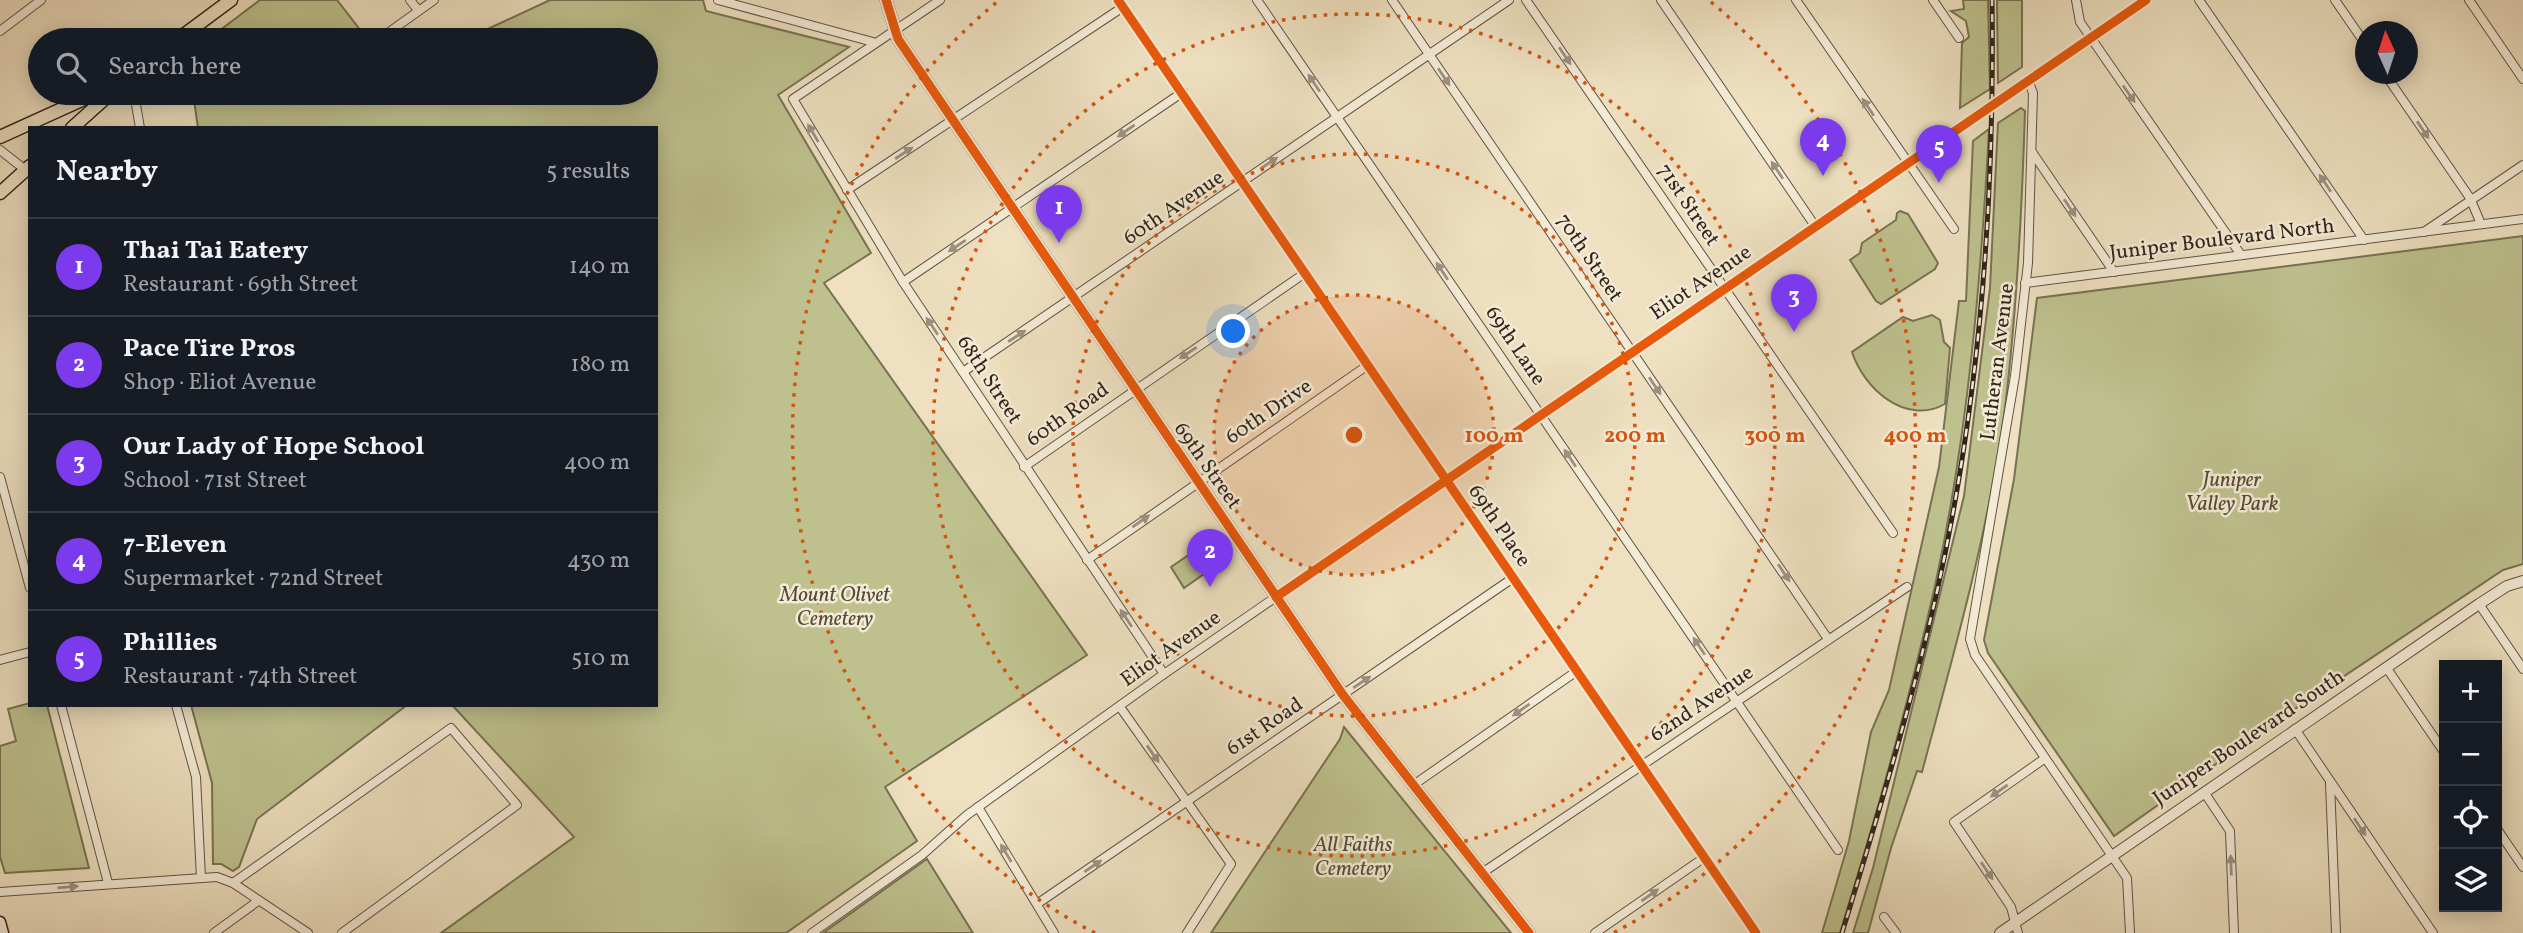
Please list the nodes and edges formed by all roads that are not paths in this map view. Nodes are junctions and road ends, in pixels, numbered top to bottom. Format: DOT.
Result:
graph roads {
  1 [pos="41,0"];
  2 [pos="231,0"];
  3 [pos="410,0"];
  4 [pos="433,0"];
  5 [pos="718,0"];
  6 [pos="749,0"];
  7 [pos="886,0"];
  8 [pos="940,0"];
  9 [pos="1257,0"];
  10 [pos="1392,0"];
  11 [pos="1509,0"];
  12 [pos="1526,0"];
  13 [pos="1661,0"];
  14 [pos="1796,0"];
  15 [pos="1933,0"];
  16 [pos="2076,0"];
  17 [pos="2146,0"];
  18 [pos="2199,0"];
  19 [pos="2334,0"];
  20 [pos="2469,0"];
  21 [pos="1121,3"];
  22 [pos="741,6"];
  23 [pos="418,10"];
  24 [pos="193,28"];
  25 [pos="394,28"];
  26 [pos="0,31"];
  27 [pos="2355,31"];
  28 [pos="895,32"];
  29 [pos="1959,38"];
  30 [pos="2091,38"];
  31 [pos="873,42"];
  32 [pos="1430,55"];
  33 [pos="2523,79"];
  34 [pos="2028,80"];
  35 [pos="2392,84"];
  36 [pos="1183,92"];
  37 [pos="71,105"];
  38 [pos="98,105"];
  39 [pos="136,105"];
  40 [pos="1337,117"];
  41 [pos="953,120"];
  42 [pos="74,126"];
  43 [pos="140,126"];
  44 [pos="0,137"];
  45 [pos="0,150"];
  46 [pos="2032,152"];
  47 [pos="1907,163"];
  48 [pos="2523,164"];
  49 [pos="28,170"];
  50 [pos="1243,182"];
  51 [pos="847,190"];
  52 [pos="0,193"];
  53 [pos="2470,198"];
  54 [pos="1012,209"];
  55 [pos="2523,219"];
  56 [pos="2481,224"];
  57 [pos="1815,226"];
  58 [pos="1954,229"];
  59 [pos="2424,232"];
  60 [pos="2364,240"];
  61 [pos="2241,255"];
  62 [pos="2114,272"];
  63 [pos="1305,273"];
  64 [pos="903,282"];
  65 [pos="2025,283"];
  66 [pos="1724,289"];
  67 [pos="1072,299"];
  68 [pos="1632,352"];
  69 [pos="1368,365"];
  70 [pos="963,372"];
  71 [pos="1134,391"];
  72 [pos="1540,414"];
  73 [pos="1024,467"];
  74 [pos="0,477"];
  75 [pos="1446,479"];
  76 [pos="1196,483"];
  77 [pos="1893,533"];
  78 [pos="1087,560"];
  79 [pos="1513,578"];
  80 [pos="28,581"];
  81 [pos="2523,581"];
  82 [pos="1907,587"];
  83 [pos="1276,597"];
  84 [pos="2479,604"];
  85 [pos="1828,639"];
  86 [pos="28,653"];
  87 [pos="0,660"];
  88 [pos="2386,667"];
  89 [pos="2523,669"];
  90 [pos="1577,671"];
  91 [pos="1164,674"];
  92 [pos="1343,695"];
  93 [pos="1737,703"];
  94 [pos="62,707"];
  95 [pos="177,707"];
  96 [pos="1120,707"];
  97 [pos="2295,729"];
  98 [pos="2439,745"];
  99 [pos="2044,759"];
  100 [pos="1642,766"];
  101 [pos="2330,783"];
  102 [pos="1412,786"];
  103 [pos="2204,792"];
  104 [pos="1187,802"];
  105 [pos="978,807"];
  106 [pos="2502,836"];
  107 [pos="1838,850"];
  108 [pos="2111,856"];
  109 [pos="1705,857"];
  110 [pos="2523,867"];
  111 [pos="1482,873"];
  112 [pos="201,878"];
  113 [pos="108,883"];
  114 [pos="233,883"];
  115 [pos="0,892"];
  116 [pos="258,901"];
  117 [pos="1037,904"];
  118 [pos="1884,917"];
  119 [pos="0,922"];
  120 [pos="2017,922"];
  121 [pos="3,933"];
  122 [pos="214,933"];
  123 [pos="308,933"];
  124 [pos="342,933"];
  125 [pos="811,933"];
  126 [pos="1054,933"];
  127 [pos="1187,933"];
  128 [pos="1529,933"];
  129 [pos="1595,933"];
  130 [pos="1756,933"];
  131 [pos="1896,933"];
  132 [pos="2000,933"];
  133 [pos="2018,933"];
  134 [pos="2130,933"];
  135 [pos="2234,933"];
  136 [pos="2336,933"];
  137 [pos="2433,933"];
  1 -- 26 [label="street"];
  2 -- 24 [label="main road"];
  3 -- 23 [label="street"];
  4 -- 23 [label="street"];
  5 -- 22 [label="street"];
  6 -- 22 [label="street"];
  7 -- 28 [label="main road, 69th Street"];
  8 -- 28 [label="street"];
  40 -- 9 [label="street, 69th Lane, one-way"];
  10 -- 32 [label="street, 70th Street"];
  11 -- 32 [label="street, 60th Avenue"];
  12 -- 66 [label="street, 71st Street, one-way"];
  57 -- 13 [label="street, one-way"];
  47 -- 14 [label="street, one-way"];
  15 -- 29 [label="street"];
  16 -- 30 [label="street"];
  17 -- 30 [label="street, Eliot Avenue"];
  60 -- 18 [label="street, one-way"];
  19 -- 27 [label="street"];
  20 -- 33 [label="street"];
  21 -- 36 [label="street, 69th Place"];
  21 -- 41 [label="street"];
  22 -- 31 [label="street"];
  23 -- 25 [label="street"];
  28 -- 31 [label="street"];
  28 -- 41 [label="main road, 69th Street"];
  30 -- 34 [label="street, Eliot Avenue"];
  30 -- 61 [label="street, one-way"];
  51 -- 31 [label="street, 68th Street, one-way"];
  32 -- 40 [label="street, 60th Avenue"];
  32 -- 68 [label="street, 70th Street, one-way"];
  34 -- 46 [label="street, Lutheran Avenue"];
  34 -- 47 [label="street, Eliot Avenue, bridge"];
  35 -- 53 [label="street, one-way"];
  36 -- 50 [label="street, 69th Place"];
  36 -- 54 [label="street, one-way"];
  37 -- 44 [label="main road"];
  38 -- 42 [label="main road"];
  39 -- 43 [label="street"];
  50 -- 40 [label="street, 60th Avenue, one-way"];
  72 -- 40 [label="street, 69th Lane, one-way"];
  51 -- 41 [label="street, one-way"];
  41 -- 54 [label="main road, 69th Street"];
  45 -- 49 [label="street"];
  46 -- 62 [label="street, one-way"];
  46 -- 65 [label="street, Lutheran Avenue"];
  47 -- 57 [label="street, Eliot Avenue"];
  47 -- 58 [label="street"];
  48 -- 53 [label="street"];
  49 -- 52 [label="main road"];
  50 -- 63 [label="street, 69th Place"];
  50 -- 67 [label="street, 60th Avenue"];
  51 -- 64 [label="street, 68th Street"];
  53 -- 56 [label="street"];
  53 -- 59 [label="street, Juniper Boulevard North"];
  54 -- 64 [label="street, one-way"];
  54 -- 67 [label="main road, 69th Street"];
  55 -- 56 [label="street, Juniper Boulevard North"];
  56 -- 59 [label="street, Juniper Boulevard North"];
  57 -- 66 [label="street, Eliot Avenue"];
  59 -- 60 [label="street, Juniper Boulevard North"];
  60 -- 61 [label="street, Juniper Boulevard North"];
  61 -- 62 [label="street, Juniper Boulevard North"];
  62 -- 65 [label="street, Juniper Boulevard North"];
  63 -- 69 [label="street, 69th Place"];
  63 -- 71 [label="street, 60th Road, one-way"];
  70 -- 64 [label="street, 68th Street, one-way"];
  65 -- 99 [label="street, Lutheran Avenue"];
  66 -- 68 [label="street, Eliot Avenue"];
  66 -- 77 [label="street, 71st Street"];
  70 -- 67 [label="street, 60th Avenue, one-way"];
  67 -- 71 [label="main road, 69th Street"];
  68 -- 72 [label="street, Eliot Avenue"];
  68 -- 85 [label="street, 70th Street, one-way"];
  69 -- 75 [label="street, 69th Place"];
  69 -- 76 [label="street, 60th Drive"];
  70 -- 73 [label="street, 68th Street"];
  71 -- 73 [label="street, 60th Road"];
  71 -- 76 [label="main road, 69th Street"];
  72 -- 75 [label="street, Eliot Avenue"];
  93 -- 72 [label="street, 69th Lane, one-way"];
  73 -- 78 [label="street, 68th Street"];
  74 -- 80 [label="street"];
  75 -- 79 [label="street, 69th Place"];
  75 -- 83 [label="street, Eliot Avenue"];
  78 -- 76 [label="street, 60th Drive, one-way"];
  76 -- 83 [label="main road, 69th Street"];
  91 -- 78 [label="street, 68th Street, one-way"];
  79 -- 90 [label="street, 69th Place"];
  92 -- 79 [label="street, 61st Road, one-way"];
  81 -- 84 [label="street, Juniper Boulevard South"];
  82 -- 85 [label="street, 62nd Avenue"];
  83 -- 91 [label="street, Eliot Avenue"];
  83 -- 92 [label="main road, 69th Street"];
  84 -- 88 [label="street, Juniper Boulevard South"];
  84 -- 89 [label="street"];
  85 -- 93 [label="street, 62nd Avenue"];
  86 -- 87 [label="street"];
  88 -- 97 [label="street, Juniper Boulevard South"];
  88 -- 98 [label="street"];
  90 -- 100 [label="street, 69th Place"];
  90 -- 102 [label="street, one-way"];
  91 -- 96 [label="street, Eliot Avenue"];
  92 -- 102 [label="main road, 69th Street"];
  92 -- 104 [label="street, 61st Road"];
  93 -- 100 [label="street, 62nd Avenue"];
  93 -- 107 [label="street, 69th Lane"];
  94 -- 113 [label="street"];
  95 -- 112 [label="street"];
  96 -- 104 [label="street, one-way"];
  96 -- 105 [label="street, Eliot Avenue"];
  97 -- 101 [label="street"];
  97 -- 103 [label="street, Juniper Boulevard South"];
  99 -- 108 [label="street"];
  99 -- 120 [label="street, one-way"];
  100 -- 109 [label="street, 69th Place"];
  100 -- 111 [label="street, 62nd Avenue"];
  101 -- 136 [label="street"];
  101 -- 137 [label="street, one-way"];
  102 -- 111 [label="main road, 69th Street"];
  103 -- 108 [label="street, Juniper Boulevard South"];
  135 -- 103 [label="street, one-way"];
  117 -- 104 [label="street, 61st Road, one-way"];
  104 -- 127 [label="street"];
  117 -- 105 [label="street, one-way"];
  105 -- 125 [label="street, Eliot Avenue"];
  106 -- 110 [label="street"];
  108 -- 120 [label="street, Juniper Boulevard South"];
  108 -- 134 [label="street"];
  129 -- 109 [label="street, one-way"];
  109 -- 130 [label="street, 69th Place"];
  111 -- 128 [label="main road, 69th Street"];
  112 -- 113 [label="street"];
  112 -- 114 [label="street"];
  115 -- 113 [label="street, one-way"];
  114 -- 116 [label="street"];
  114 -- 124 [label="street"];
  116 -- 122 [label="street"];
  116 -- 123 [label="street"];
  117 -- 126 [label="street"];
  118 -- 131 [label="street"];
  119 -- 121 [label="main road"];
  120 -- 132 [label="street, Juniper Boulevard South"];
  120 -- 133 [label="street"];
}
